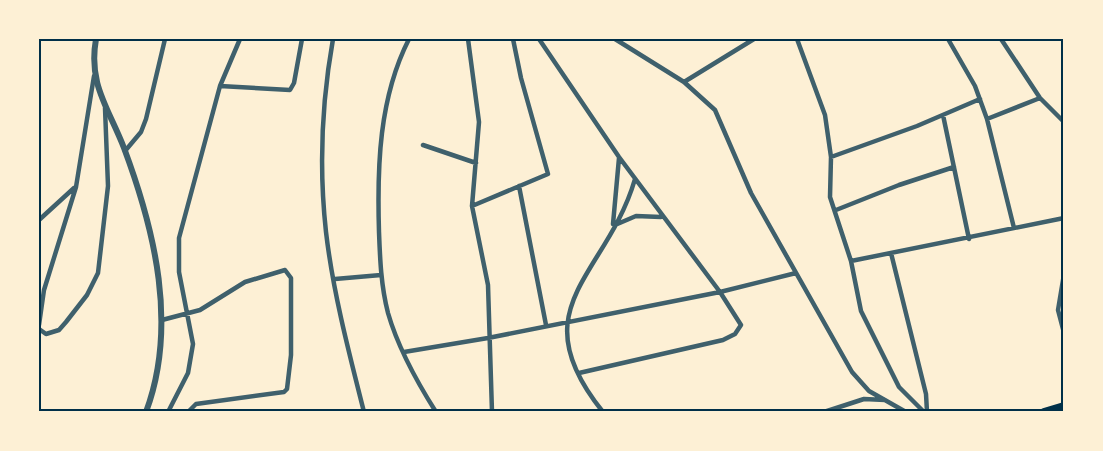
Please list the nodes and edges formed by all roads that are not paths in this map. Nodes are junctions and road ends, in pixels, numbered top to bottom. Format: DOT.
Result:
graph roads {
  1 [pos="96,39"];
  2 [pos="165,39"];
  3 [pos="240,39"];
  4 [pos="302,39"];
  5 [pos="333,39"];
  6 [pos="409,39"];
  7 [pos="468,39"];
  8 [pos="513,39"];
  9 [pos="539,39"];
  10 [pos="615,39"];
  11 [pos="754,39"];
  12 [pos="797,39"];
  13 [pos="948,39"];
  14 [pos="1001,39"];
  15 [pos="94,76"];
  16 [pos="684,82"];
  17 [pos="220,86"];
  18 [pos="1040,98"];
  19 [pos="980,99"];
  20 [pos="105,104"];
  21 [pos="943,115"];
  22 [pos="987,119"];
  23 [pos="1064,122"];
  24 [pos="423,145"];
  25 [pos="125,151"];
  26 [pos="831,157"];
  27 [pos="619,158"];
  28 [pos="476,163"];
  29 [pos="954,167"];
  30 [pos="635,179"];
  31 [pos="519,186"];
  32 [pos="76,187"];
  33 [pos="472,206"];
  34 [pos="836,210"];
  35 [pos="661,217"];
  36 [pos="1064,218"];
  37 [pos="39,220"];
  38 [pos="612,227"];
  39 [pos="1014,228"];
  40 [pos="969,239"];
  41 [pos="891,253"];
  42 [pos="851,261"];
  43 [pos="796,273"];
  44 [pos="1064,274"];
  45 [pos="381,275"];
  46 [pos="335,279"];
  47 [pos="720,292"];
  48 [pos="188,315"];
  49 [pos="162,320"];
  50 [pos="566,321"];
  51 [pos="546,326"];
  52 [pos="39,327"];
  53 [pos="1064,333"];
  54 [pos="488,338"];
  55 [pos="404,352"];
  56 [pos="579,373"];
  57 [pos="888,400"];
  58 [pos="1064,406"];
  59 [pos="146,412"];
  60 [pos="168,412"];
  61 [pos="188,412"];
  62 [pos="364,412"];
  63 [pos="436,412"];
  64 [pos="492,412"];
  65 [pos="603,412"];
  66 [pos="824,412"];
  67 [pos="906,412"];
  68 [pos="925,412"];
  69 [pos="1044,412"];
  1 -- 15 [label="street"];
  2 -- 25 [label="street"];
  3 -- 17 [label="street"];
  4 -- 17 [label="street"];
  5 -- 46 [label="street"];
  6 -- 45 [label="street"];
  7 -- 28 [label="street"];
  8 -- 31 [label="street"];
  9 -- 27 [label="street"];
  10 -- 16 [label="street"];
  11 -- 16 [label="street"];
  12 -- 26 [label="street"];
  13 -- 19 [label="street"];
  14 -- 18 [label="street"];
  15 -- 20 [label="street"];
  15 -- 32 [label="street"];
  16 -- 43 [label="street"];
  17 -- 48 [label="street"];
  18 -- 22 [label="street"];
  18 -- 23 [label="street"];
  19 -- 21 [label="street"];
  19 -- 22 [label="street"];
  20 -- 25 [label="street"];
  20 -- 52 [label="street"];
  21 -- 26 [label="street"];
  21 -- 29 [label="street"];
  22 -- 39 [label="street"];
  24 -- 28 [label="street"];
  25 -- 49 [label="street"];
  26 -- 34 [label="street"];
  27 -- 30 [label="street"];
  27 -- 38 [label="street"];
  28 -- 33 [label="street"];
  29 -- 34 [label="street"];
  29 -- 40 [label="street"];
  30 -- 35 [label="street"];
  30 -- 38 [label="street"];
  31 -- 33 [label="street"];
  31 -- 51 [label="street"];
  32 -- 37 [label="street"];
  32 -- 52 [label="street"];
  33 -- 54 [label="street"];
  34 -- 42 [label="street"];
  35 -- 38 [label="street"];
  35 -- 47 [label="street"];
  36 -- 39 [label="street"];
  38 -- 50 [label="street"];
  39 -- 40 [label="street"];
  40 -- 41 [label="street"];
  41 -- 42 [label="street"];
  41 -- 68 [label="street"];
  42 -- 68 [label="street"];
  43 -- 47 [label="street"];
  43 -- 57 [label="street"];
  44 -- 53 [label="street"];
  45 -- 46 [label="street"];
  45 -- 55 [label="street"];
  46 -- 62 [label="street"];
  47 -- 50 [label="street"];
  47 -- 56 [label="street"];
  48 -- 49 [label="street"];
  48 -- 60 [label="street"];
  48 -- 61 [label="street"];
  49 -- 59 [label="street"];
  50 -- 51 [label="street"];
  50 -- 56 [label="street"];
  51 -- 54 [label="street"];
  54 -- 55 [label="street"];
  54 -- 64 [label="street"];
  55 -- 63 [label="street"];
  56 -- 65 [label="street"];
  57 -- 66 [label="street"];
  57 -- 67 [label="street"];
  58 -- 69 [label="main road"];
}
